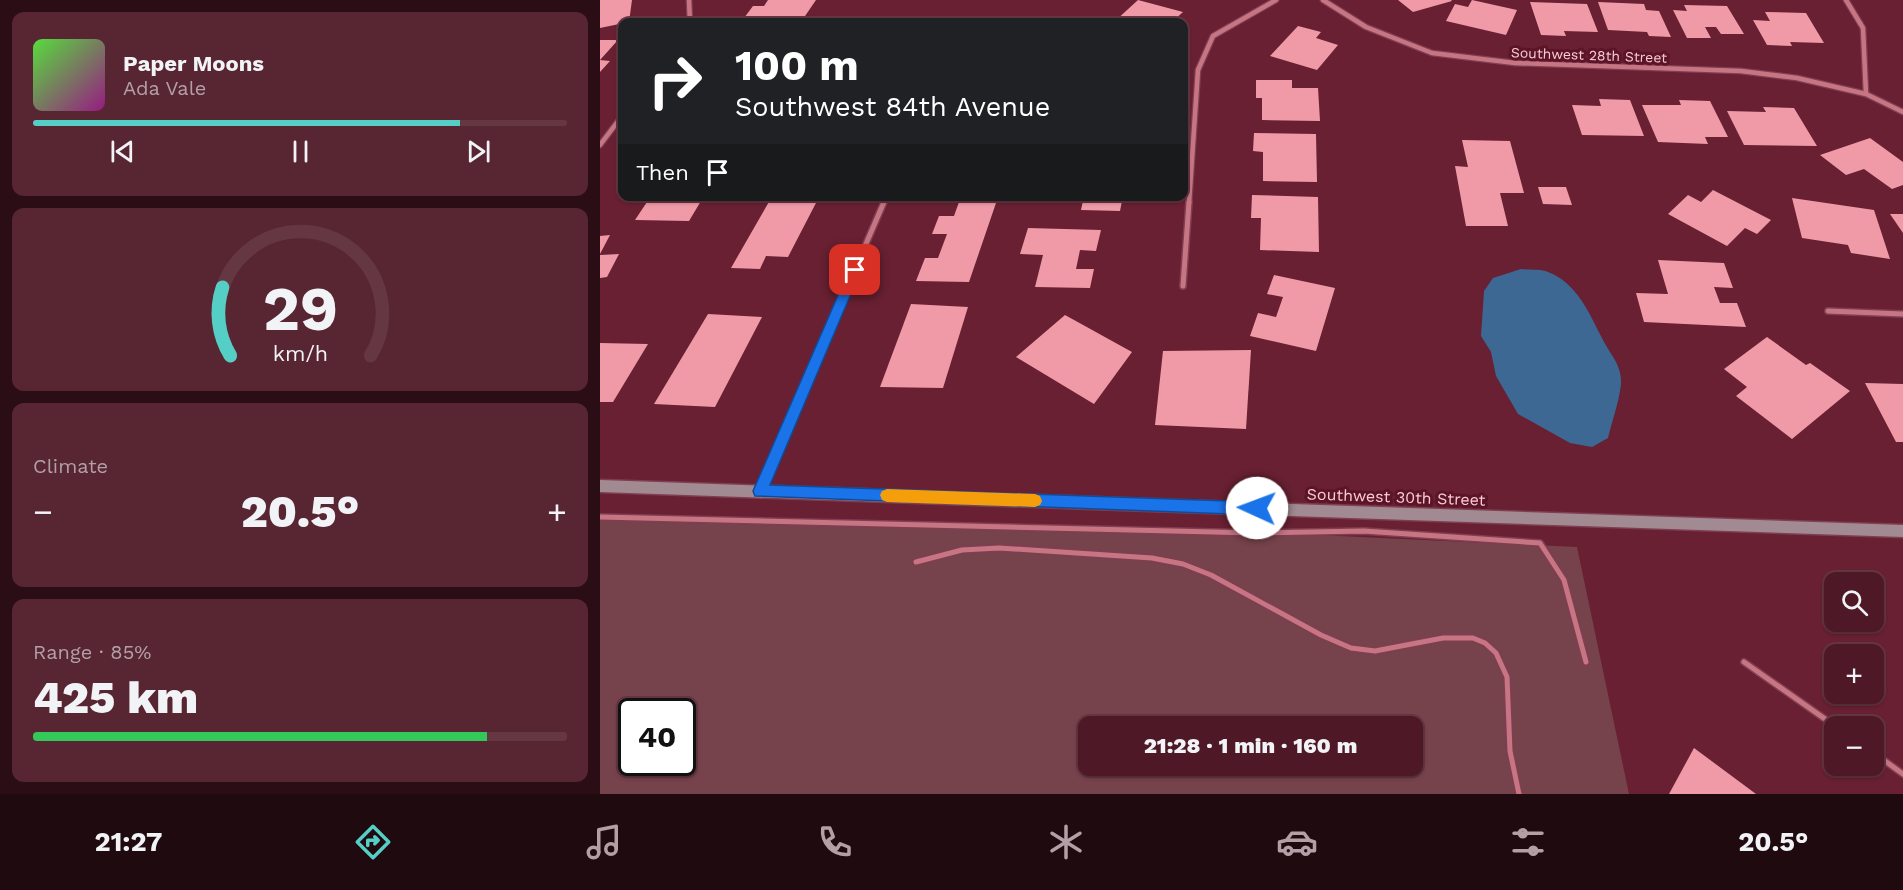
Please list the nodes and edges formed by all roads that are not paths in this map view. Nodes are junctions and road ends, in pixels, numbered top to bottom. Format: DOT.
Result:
graph roads {
  1 [pos="689,0"];
  2 [pos="1276,0"];
  3 [pos="1323,0"];
  4 [pos="1846,0"];
  5 [pos="690,18"];
  6 [pos="1866,94"];
  7 [pos="1903,112"];
  8 [pos="618,121"];
  9 [pos="600,145"];
  10 [pos="884,201"];
  11 [pos="1183,286"];
  12 [pos="1828,311"];
  13 [pos="1903,314"];
  14 [pos="600,486"];
  15 [pos="760,491"];
  16 [pos="600,517"];
  17 [pos="1903,531"];
  18 [pos="916,562"];
  19 [pos="1586,662"];
  20 [pos="1744,662"];
  21 [pos="1824,718"];
  22 [pos="1884,760"];
  23 [pos="1903,774"];
  24 [pos="1519,794"];
  1 -- 5 [label="street"];
  2 -- 11 [label="street"];
  3 -- 6 [label="street, Southwest 28th Street"];
  4 -- 6 [label="street"];
  6 -- 7 [label="street, Southwest 28th Street"];
  8 -- 9 [label="street"];
  10 -- 15 [label="street"];
  12 -- 13 [label="street"];
  14 -- 15 [label="street, Southwest 30th Street"];
  15 -- 17 [label="street, Southwest 30th Street"];
  16 -- 19 [label="lane"];
  18 -- 24 [label="lane"];
  20 -- 21 [label="lane"];
  22 -- 23 [label="lane"];
}
